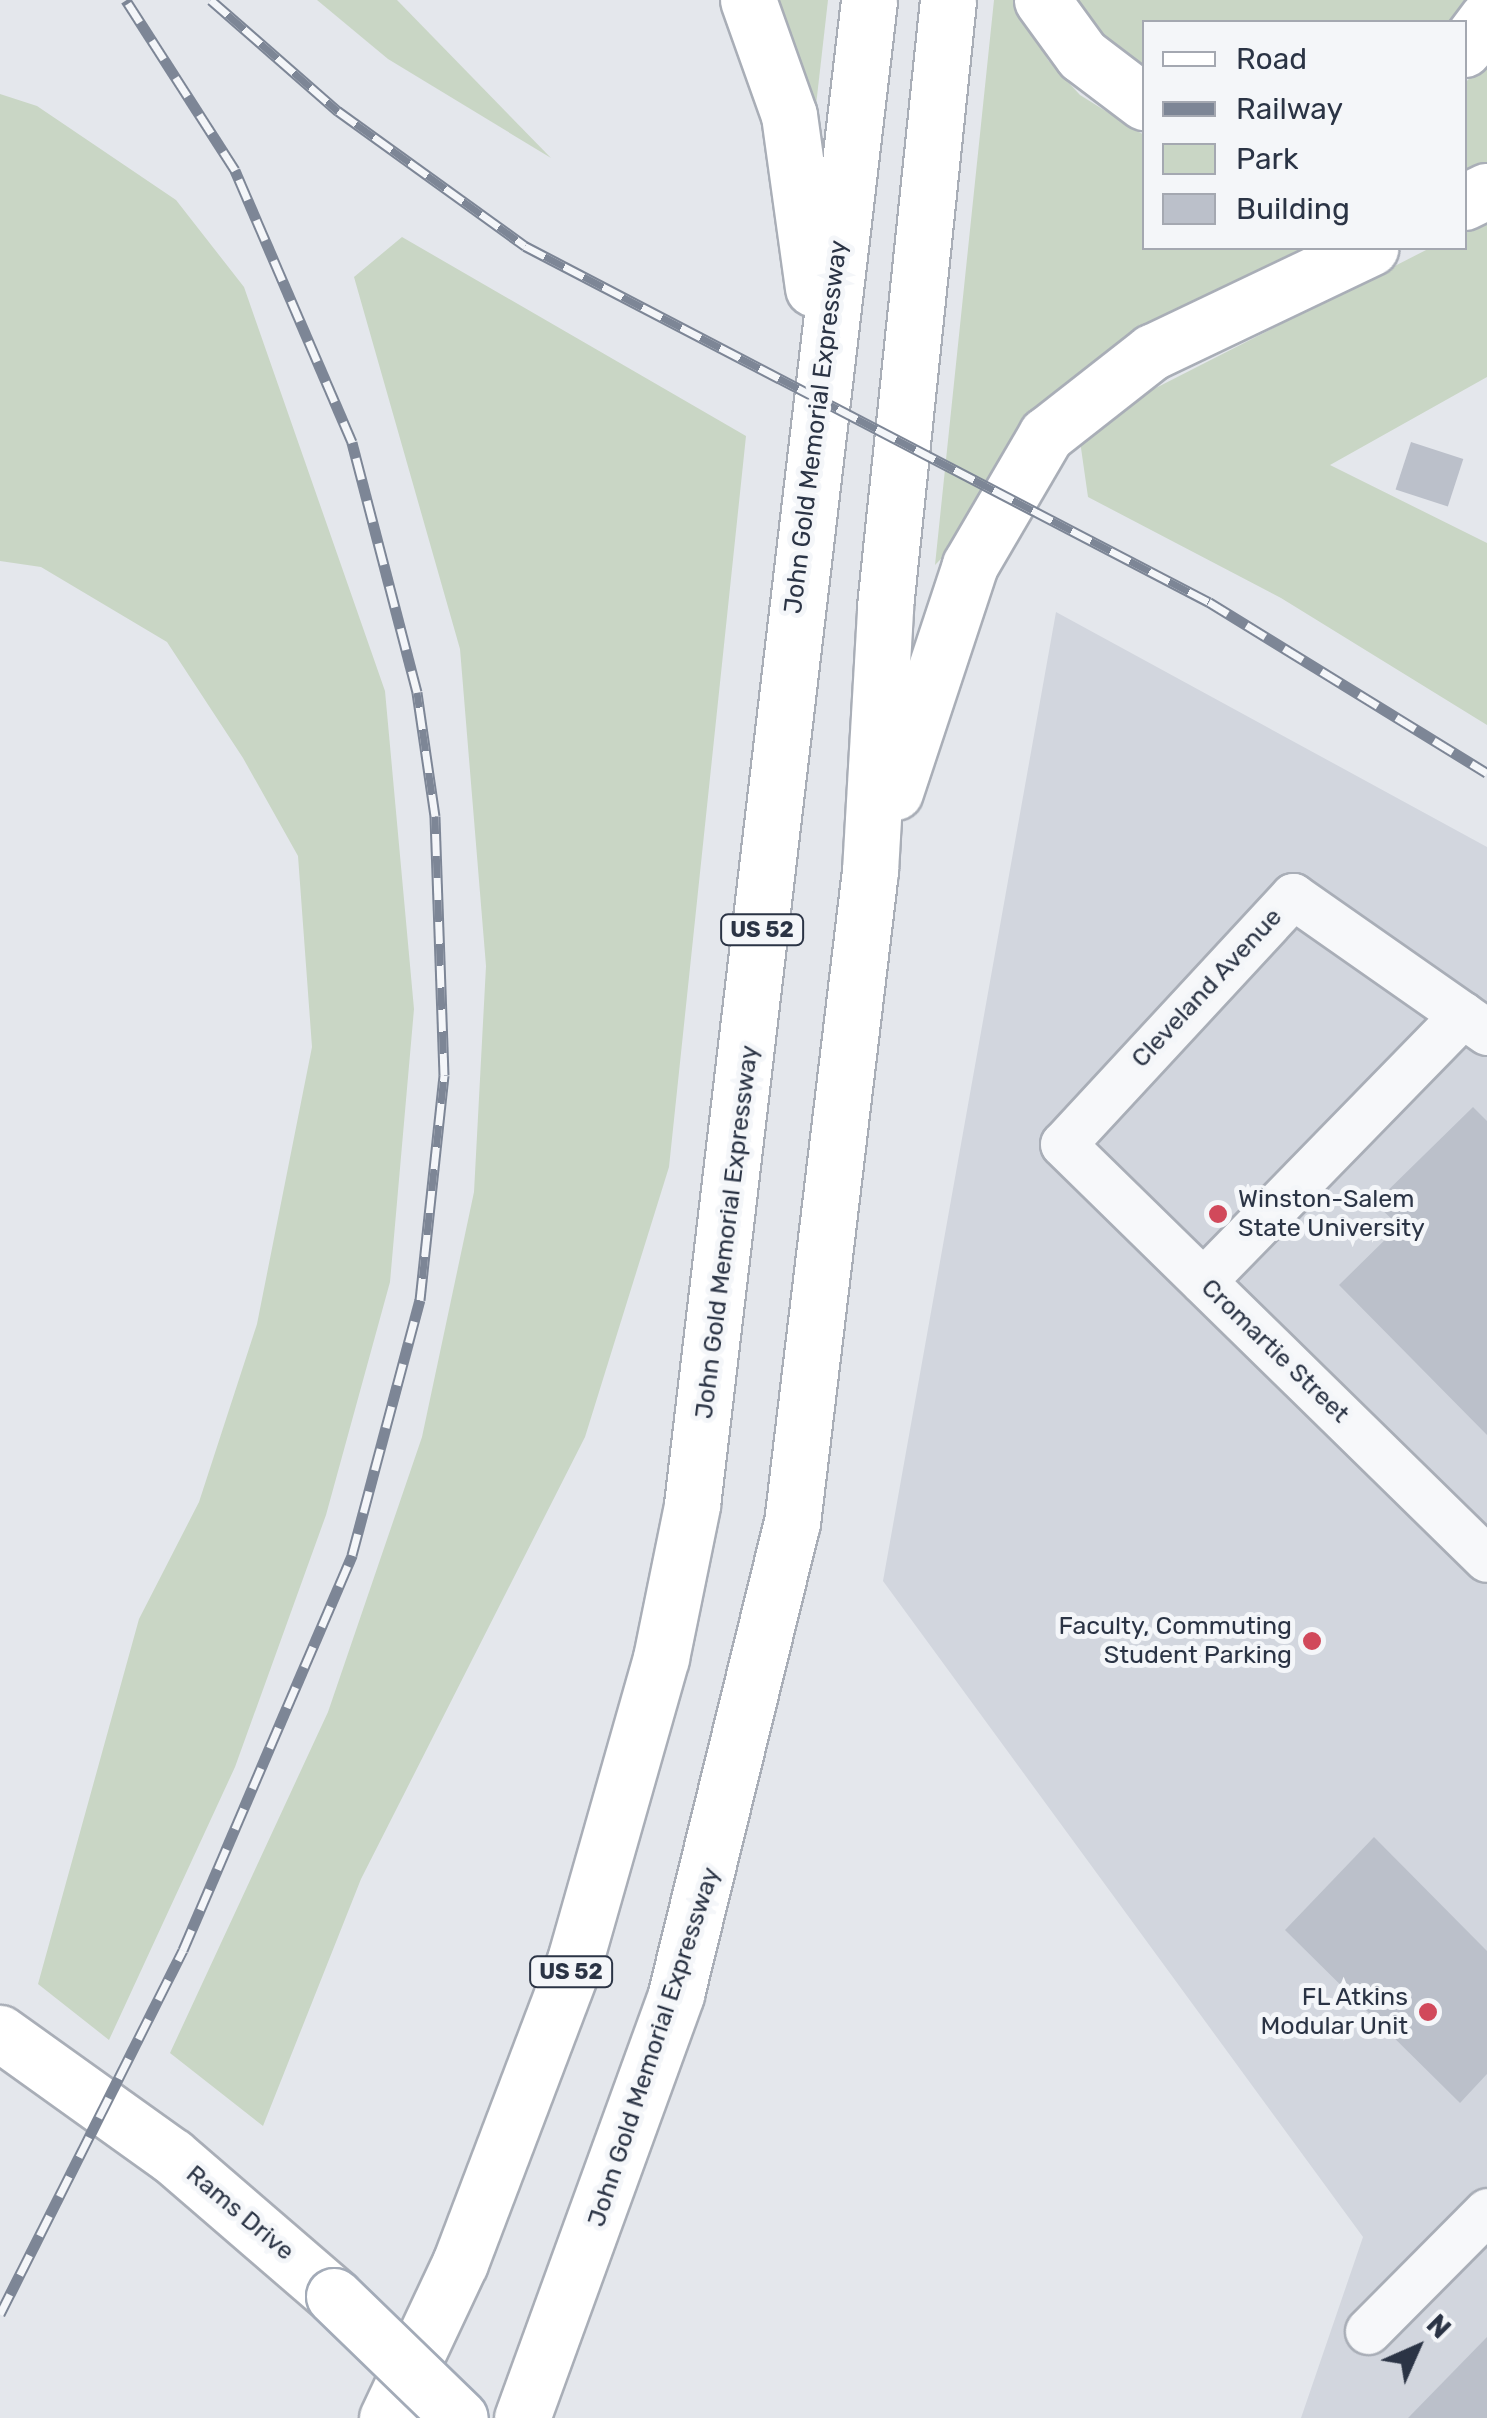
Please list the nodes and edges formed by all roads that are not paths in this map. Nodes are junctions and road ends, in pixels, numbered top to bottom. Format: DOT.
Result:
graph roads {
  1 [pos="748,0"];
  2 [pos="869,0"];
  3 [pos="948,0"];
  4 [pos="1042,0"];
  5 [pos="1487,19"];
  6 [pos="1467,45"];
  7 [pos="1142,100"];
  8 [pos="1366,250"];
  9 [pos="820,354"];
  10 [pos="870,871"];
  11 [pos="1475,1023"];
  12 [pos="1062,1144"];
  13 [pos="1202,1281"];
  14 [pos="1487,1559"];
  15 [pos="0,2033"];
  16 [pos="1487,2211"];
  17 [pos="1368,2332"];
  18 [pos="387,2418"];
  19 [pos="460,2418"];
  20 [pos="522,2418"];
  1 -- 9 [label="main road"];
  2 -- 9 [label="main road, John Gold Memorial Expressway / US 52"];
  3 -- 10 [label="main road, John Gold Memorial Expressway"];
  4 -- 7 [label="main road"];
  5 -- 6 [label="main road"];
  8 -- 10 [label="main road"];
  9 -- 18 [label="main road, John Gold Memorial Expressway / US 52"];
  10 -- 20 [label="main road, John Gold Memorial Expressway"];
  11 -- 12 [label="street, Cleveland Avenue"];
  11 -- 13 [label="street"];
  12 -- 13 [label="street, Cromartie Street"];
  13 -- 14 [label="street, Cromartie Street"];
  15 -- 19 [label="main road, Rams Drive, bridge"];
  16 -- 17 [label="street"];
}
